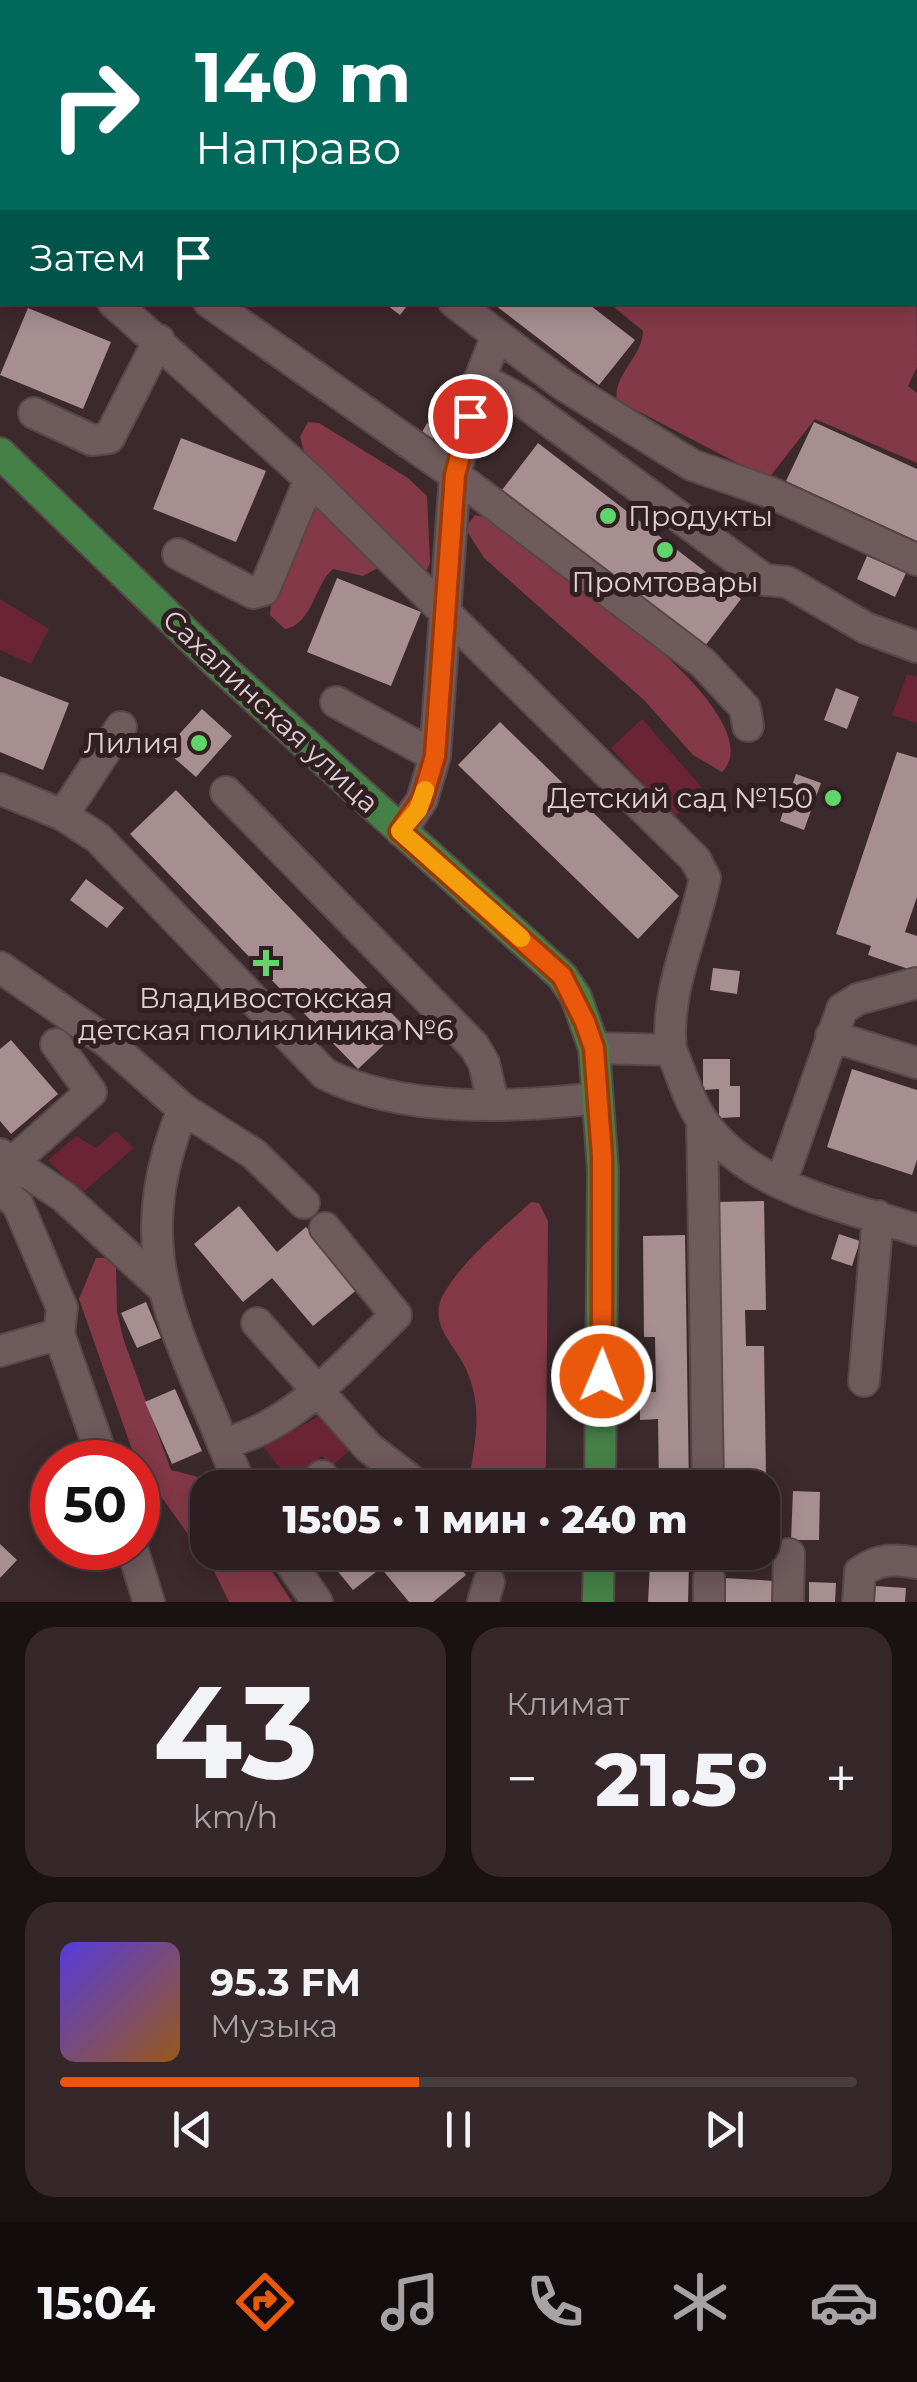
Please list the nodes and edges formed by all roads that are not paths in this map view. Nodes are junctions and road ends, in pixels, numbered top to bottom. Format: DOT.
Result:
graph roads {
  1 [pos="117,305"];
  2 [pos="213,305"];
  3 [pos="458,305"];
  4 [pos="497,335"];
  5 [pos="159,340"];
  6 [pos="477,386"];
  7 [pos="34,413"];
  8 [pos="0,453"];
  9 [pos="455,475"];
  10 [pos="310,479"];
  11 [pos="178,554"];
  12 [pos="917,560"];
  13 [pos="448,611"];
  14 [pos="917,647"];
  15 [pos="336,702"];
  16 [pos="748,726"];
  17 [pos="121,727"];
  18 [pos="435,756"];
  19 [pos="0,789"];
  20 [pos="226,792"];
  21 [pos="63,815"];
  22 [pos="400,831"];
  23 [pos="0,966"];
  24 [pos="917,983"];
  25 [pos="832,1036"];
  26 [pos="56,1044"];
  27 [pos="594,1048"];
  28 [pos="671,1050"];
  29 [pos="917,1063"];
  30 [pos="597,1098"];
  31 [pos="494,1104"];
  32 [pos="184,1108"];
  33 [pos="702,1120"];
  34 [pos="7,1158"];
  35 [pos="781,1183"];
  36 [pos="2,1196"];
  37 [pos="304,1203"];
  38 [pos="878,1216"];
  39 [pos="325,1228"];
  40 [pos="917,1230"];
  41 [pos="164,1290"];
  42 [pos="257,1323"];
  43 [pos="59,1334"];
  44 [pos="0,1351"];
  45 [pos="864,1381"];
  46 [pos="317,1392"];
  47 [pos="96,1440"];
  48 [pos="224,1442"];
  49 [pos="236,1470"];
  50 [pos="398,1470"];
  51 [pos="600,1470"];
  52 [pos="708,1470"];
  53 [pos="790,1554"];
  54 [pos="917,1563"];
  55 [pos="139,1570"];
  56 [pos="295,1570"];
  57 [pos="599,1570"];
  58 [pos="149,1602"];
  59 [pos="317,1602"];
  60 [pos="598,1602"];
  61 [pos="788,1602"];
  62 [pos="858,1602"];
  1 -- 5 [label="street"];
  2 -- 9 [label="street"];
  3 -- 4 [label="street"];
  4 -- 6 [label="street"];
  4 -- 12 [label="street"];
  5 -- 7 [label="street"];
  5 -- 10 [label="street"];
  6 -- 9 [label="street"];
  6 -- 14 [label="street"];
  8 -- 22 [label="main road, Сахалинская улица"];
  9 -- 13 [label="street"];
  9 -- 16 [label="street"];
  10 -- 11 [label="street"];
  10 -- 13 [label="street"];
  13 -- 18 [label="street"];
  13 -- 28 [label="street"];
  15 -- 18 [label="street"];
  17 -- 21 [label="street"];
  18 -- 22 [label="street"];
  19 -- 21 [label="street"];
  20 -- 31 [label="street"];
  21 -- 31 [label="street"];
  22 -- 27 [label="main road, Сахалинская улица"];
  23 -- 32 [label="street"];
  24 -- 25 [label="street"];
  25 -- 29 [label="street"];
  25 -- 35 [label="street"];
  26 -- 34 [label="street"];
  27 -- 28 [label="street"];
  27 -- 30 [label="main road, Сахалинская улица"];
  28 -- 33 [label="street"];
  30 -- 31 [label="street"];
  30 -- 51 [label="main road, Сахалинская улица"];
  32 -- 37 [label="street"];
  32 -- 41 [label="street"];
  33 -- 35 [label="street"];
  33 -- 52 [label="street"];
  34 -- 36 [label="street"];
  34 -- 41 [label="street"];
  35 -- 38 [label="street"];
  36 -- 43 [label="street"];
  38 -- 40 [label="street"];
  38 -- 45 [label="street"];
  39 -- 46 [label="street"];
  41 -- 48 [label="street"];
  42 -- 46 [label="street"];
  43 -- 44 [label="street"];
  43 -- 47 [label="street"];
  46 -- 48 [label="street"];
  46 -- 50 [label="street"];
  48 -- 49 [label="street"];
  53 -- 61 [label="street"];
  54 -- 62 [label="street"];
  55 -- 58 [label="street"];
  56 -- 59 [label="street"];
  57 -- 60 [label="main road"];
}
